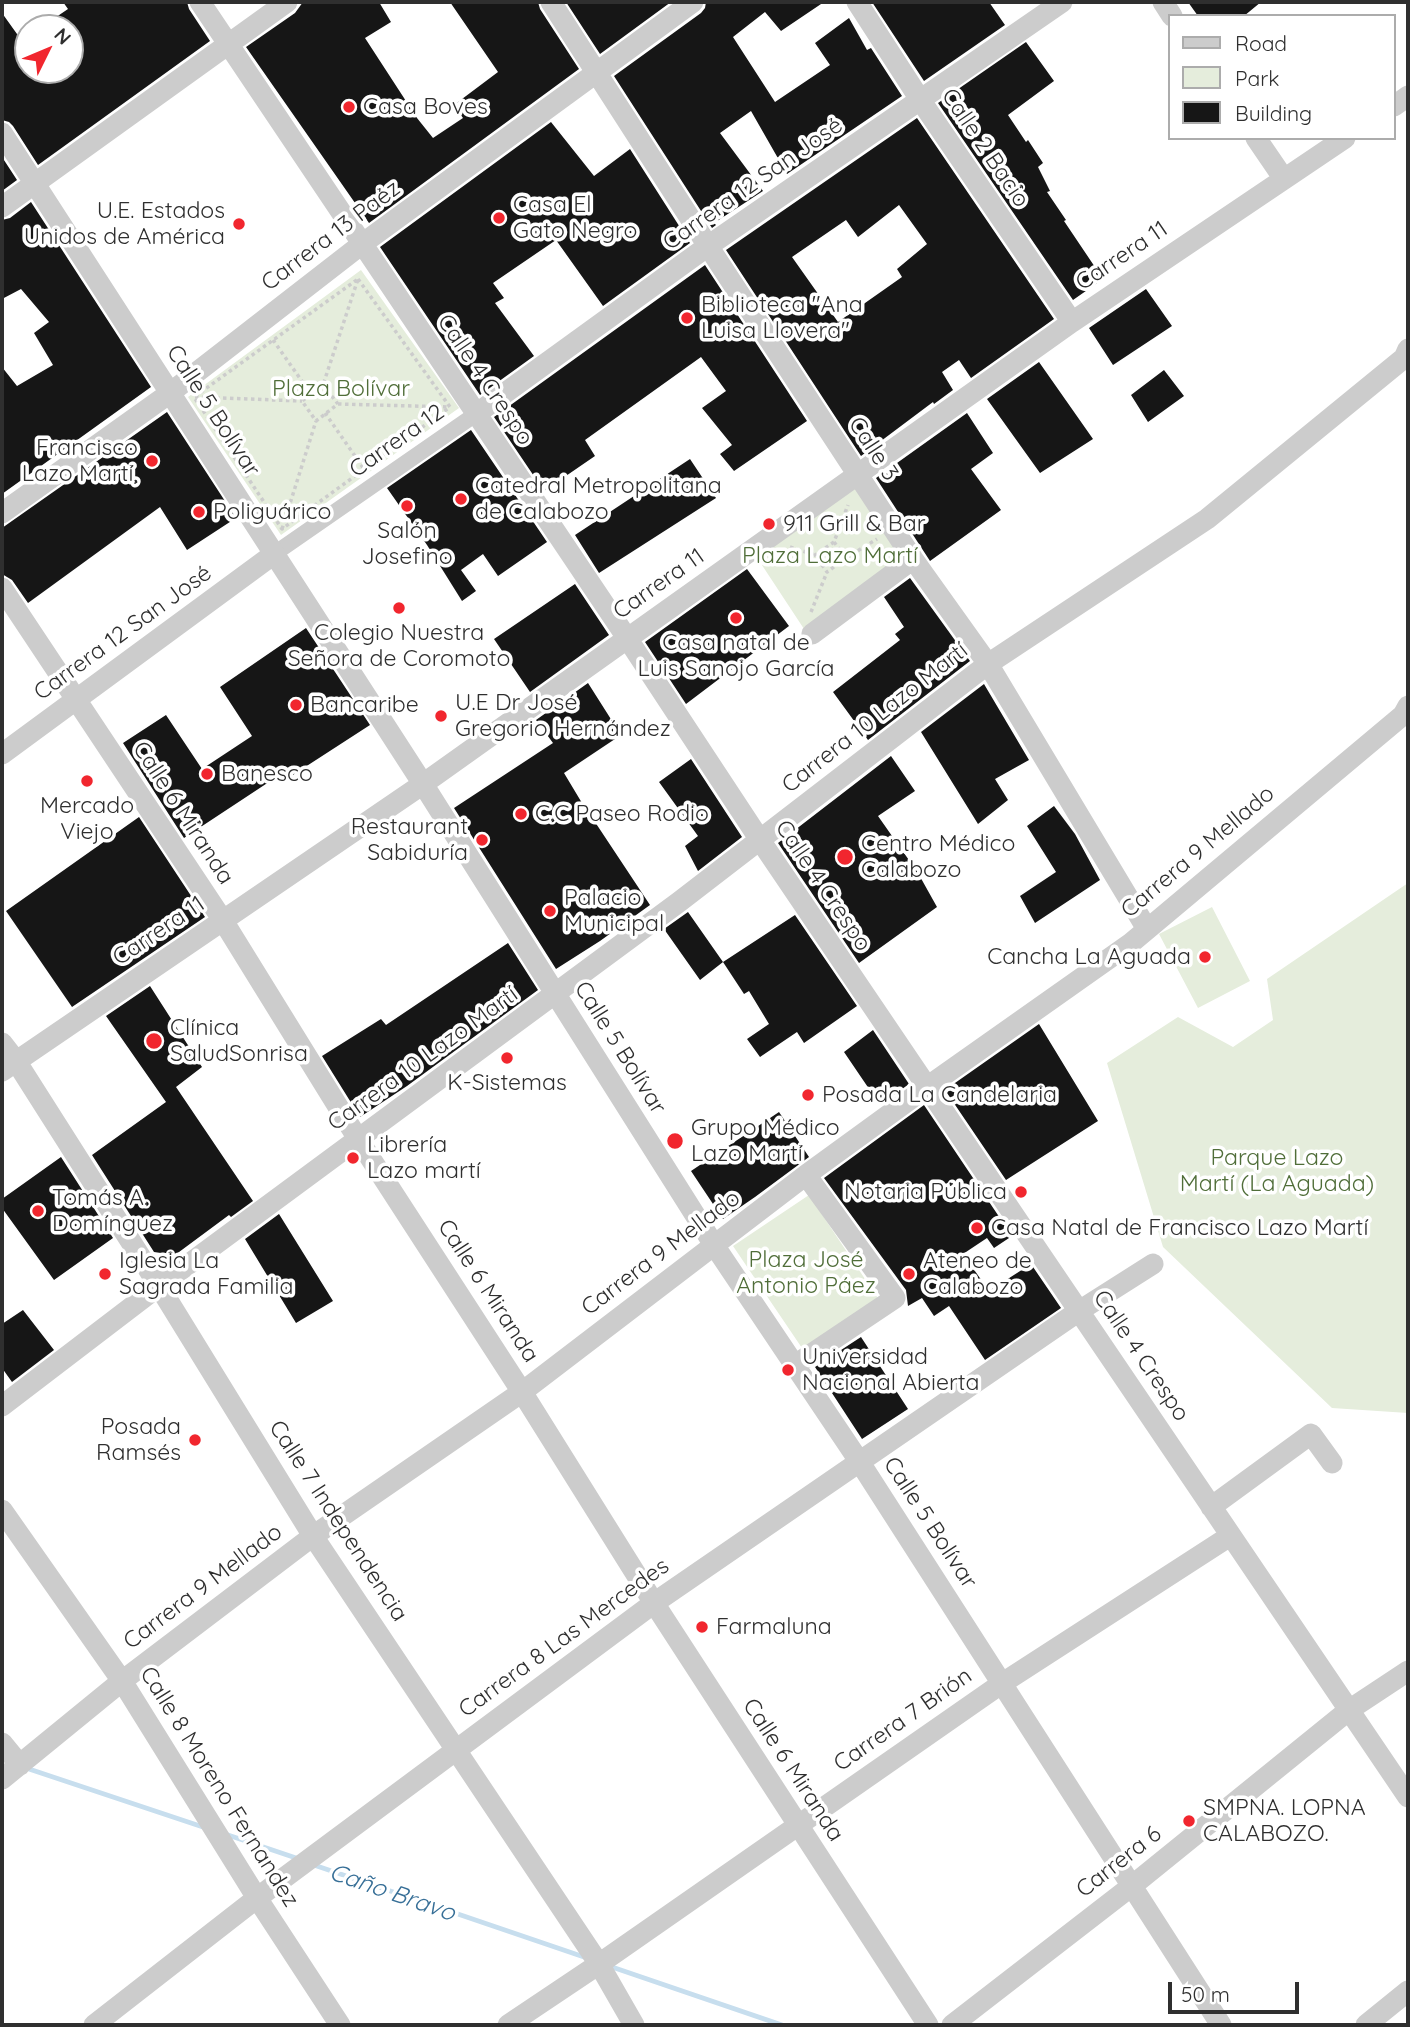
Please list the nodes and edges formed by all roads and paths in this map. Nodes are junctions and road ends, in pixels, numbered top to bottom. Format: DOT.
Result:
graph roads {
  1 [pos="200,2"];
  2 [pos="287,2"];
  3 [pos="551,2"];
  4 [pos="693,2"];
  5 [pos="857,2"];
  6 [pos="1062,2"];
  7 [pos="229,44"];
  8 [pos="596,72"];
  9 [pos="921,101"];
  10 [pos="2,133"];
  11 [pos="1257,140"];
  12 [pos="1342,140"];
  13 [pos="1284,179"];
  14 [pos="35,183"];
  15 [pos="2,207"];
  16 [pos="362,244"];
  17 [pos="708,246"];
  18 [pos="361,270"];
  19 [pos="358,279"];
  20 [pos="1072,321"];
  21 [pos="273,340"];
  22 [pos="1407,357"];
  23 [pos="323,385"];
  24 [pos="311,394"];
  25 [pos="184,396"];
  26 [pos="302,401"];
  27 [pos="338,404"];
  28 [pos="450,407"];
  29 [pos="468,411"];
  30 [pos="326,413"];
  31 [pos="316,421"];
  32 [pos="364,469"];
  33 [pos="858,474"];
  34 [pos="852,495"];
  35 [pos="2,513"];
  36 [pos="282,529"];
  37 [pos="877,539"];
  38 [pos="834,541"];
  39 [pos="277,545"];
  40 [pos="788,546"];
  41 [pos="815,555"];
  42 [pos="846,558"];
  43 [pos="913,559"];
  44 [pos="827,572"];
  45 [pos="2,588"];
  46 [pos="810,626"];
  47 [pos="627,638"];
  48 [pos="988,664"];
  49 [pos="77,700"];
  50 [pos="1408,706"];
  51 [pos="2,754"];
  52 [pos="423,784"];
  53 [pos="760,840"];
  54 [pos="222,919"];
  55 [pos="1147,929"];
  56 [pos="555,994"];
  57 [pos="2,1043"];
  58 [pos="9,1066"];
  59 [pos="928,1087"];
  60 [pos="358,1139"];
  61 [pos="806,1175"];
  62 [pos="714,1245"];
  63 [pos="1153,1264"];
  64 [pos="159,1286"];
  65 [pos="1079,1311"];
  66 [pos="795,1365"];
  67 [pos="522,1392"];
  68 [pos="2,1406"];
  69 [pos="859,1461"];
  70 [pos="1332,1464"];
  71 [pos="1211,1507"];
  72 [pos="2,1510"];
  73 [pos="313,1536"];
  74 [pos="1230,1536"];
  75 [pos="654,1603"];
  76 [pos="1408,1671"];
  77 [pos="122,1681"];
  78 [pos="1001,1684"];
  79 [pos="1349,1710"];
  80 [pos="2,1743"];
  81 [pos="457,1749"];
  82 [pos="20,1765"];
  83 [pos="2,1779"];
  84 [pos="1408,1797"];
  85 [pos="798,1826"];
  86 [pos="1133,1885"];
  87 [pos="257,1898"];
  88 [pos="599,1965"];
  89 [pos="1408,1991"];
  90 [pos="94,2025"];
  91 [pos="340,2025"];
  92 [pos="508,2025"];
  93 [pos="634,2025"];
  94 [pos="928,2025"];
  95 [pos="951,2025"];
  96 [pos="1221,2025"];
  97 [pos="1366,2025"];
  1 -- 7 [label="street, Calle 4 Crespo"];
  2 -- 7 [label="street"];
  3 -- 8 [label="street, Calle 3"];
  4 -- 8 [label="street, Carrera 13 Paéz"];
  5 -- 9 [label="street, Calle 2 Bacio"];
  6 -- 9 [label="street, Carrera 12 San José"];
  7 -- 14 [label="street"];
  7 -- 16 [label="street, Calle 4 Crespo"];
  8 -- 16 [label="street, Carrera 13 Paéz"];
  8 -- 17 [label="street, Calle 3"];
  9 -- 17 [label="street, Carrera 12 San José"];
  9 -- 20 [label="street, Calle 2 Bacio"];
  10 -- 14 [label="street, Calle 5 Bolívar"];
  11 -- 13 [label="street"];
  12 -- 13 [label="street, Carrera 11"];
  13 -- 20 [label="street, Carrera 11"];
  14 -- 15 [label="street"];
  14 -- 25 [label="street, Calle 5 Bolívar"];
  16 -- 25 [label="street, Carrera 13 Paéz"];
  16 -- 29 [label="street, Calle 4 Crespo"];
  17 -- 29 [label="street, Carrera 12 San José"];
  17 -- 33 [label="street, Calle 3"];
  18 -- 19 [label="path"];
  19 -- 21 [label="path"];
  19 -- 23 [label="path"];
  19 -- 28 [label="path"];
  20 -- 33 [label="street, Carrera 11"];
  21 -- 24 [label="path"];
  21 -- 25 [label="path"];
  22 -- 48 [label="street, Carrera 10 Lazo Martí"];
  23 -- 24 [label="path"];
  23 -- 27 [label="path"];
  24 -- 26 [label="path"];
  25 -- 26 [label="path"];
  25 -- 35 [label="street, Carrera 13 Paéz"];
  25 -- 36 [label="path"];
  25 -- 39 [label="street, Calle 5 Bolívar"];
  26 -- 31 [label="path"];
  27 -- 28 [label="path"];
  27 -- 30 [label="path"];
  28 -- 29 [label="path"];
  28 -- 32 [label="path"];
  29 -- 39 [label="street, Carrera 12"];
  29 -- 47 [label="street, Calle 4 Crespo"];
  30 -- 31 [label="path"];
  30 -- 32 [label="path"];
  31 -- 36 [label="path"];
  32 -- 36 [label="path"];
  33 -- 43 [label="street, Calle 3"];
  33 -- 47 [label="street, Carrera 11"];
  34 -- 38 [label="path"];
  36 -- 39 [label="path"];
  37 -- 42 [label="path"];
  38 -- 41 [label="path"];
  38 -- 42 [label="path"];
  39 -- 49 [label="street, Carrera 12 San José"];
  39 -- 52 [label="street, Calle 5 Bolívar"];
  40 -- 41 [label="path"];
  41 -- 44 [label="path"];
  42 -- 44 [label="path"];
  43 -- 46 [label="street"];
  43 -- 48 [label="street, Calle 3"];
  44 -- 46 [label="path"];
  45 -- 49 [label="street, Calle 6 Miranda"];
  47 -- 52 [label="street, Carrera 11"];
  47 -- 53 [label="street, Calle 4 Crespo"];
  48 -- 53 [label="street, Carrera 10 Lazo Martí"];
  48 -- 55 [label="street, Calle 3"];
  49 -- 51 [label="street, Carrera 12 San José"];
  49 -- 54 [label="street, Calle 6 Miranda"];
  50 -- 55 [label="street, Carrera 9 Mellado"];
  52 -- 54 [label="street, Carrera 11"];
  52 -- 56 [label="street, Calle 5 Bolívar"];
  53 -- 56 [label="street, Carrera 10 Lazo Martí"];
  53 -- 59 [label="street, Calle 4 Crespo"];
  54 -- 58 [label="street, Carrera 11"];
  54 -- 60 [label="street, Calle 6 Miranda"];
  55 -- 59 [label="street, Carrera 9 Mellado"];
  56 -- 60 [label="street, Carrera 10 Lazo Martí"];
  56 -- 62 [label="street, Calle 5 Bolívar"];
  57 -- 58 [label="street, Calle 7 Independencia"];
  58 -- 64 [label="street, Calle 7 Independencia"];
  59 -- 61 [label="street, Carrera 9 Mellado"];
  59 -- 65 [label="street, Calle 4 Crespo"];
  60 -- 64 [label="street, Carrera 10 Lazo Martí"];
  60 -- 67 [label="street, Calle 6 Miranda"];
  61 -- 62 [label="street, Carrera 9 Mellado"];
  61 -- 66 [label="street"];
  62 -- 66 [label="street, Calle 5 Bolívar"];
  62 -- 67 [label="street, Carrera 9 Mellado"];
  63 -- 65 [label="street, Carrera 8 Las Mercedes"];
  64 -- 68 [label="street, Carrera 10 Lazo Martí"];
  64 -- 73 [label="street, Calle 7 Independencia"];
  65 -- 69 [label="street, Carrera 8 Las Mercedes"];
  65 -- 71 [label="street, Calle 4 Crespo"];
  66 -- 69 [label="street, Calle 5 Bolívar"];
  67 -- 73 [label="street, Carrera 9 Mellado"];
  67 -- 75 [label="street, Calle 6 Miranda"];
  69 -- 75 [label="street, Carrera 8 Las Mercedes"];
  69 -- 78 [label="street, Calle 5 Bolívar"];
  70 -- 71 [label="street"];
  71 -- 74 [label="street, Calle 4 Crespo"];
  72 -- 77 [label="street, Calle 8 Moreno Fernandez"];
  73 -- 77 [label="street, Carrera 9 Mellado"];
  73 -- 81 [label="street, Calle 7 Independencia"];
  74 -- 78 [label="street, Carrera 7 Brión"];
  74 -- 79 [label="street, Calle 4 Crespo"];
  75 -- 81 [label="street, Carrera 8 Las Mercedes"];
  75 -- 85 [label="street, Calle 6 Miranda"];
  76 -- 79 [label="street, Carrera 6"];
  77 -- 82 [label="street, Carrera 9 Mellado"];
  77 -- 87 [label="street, Calle 8 Moreno Fernandez"];
  78 -- 85 [label="street, Carrera 7 Brión"];
  78 -- 86 [label="street, Calle 5 Bolívar"];
  79 -- 84 [label="street, Calle 4 Crespo"];
  79 -- 86 [label="street, Carrera 6"];
  80 -- 82 [label="street"];
  81 -- 87 [label="street, Carrera 8 Las Mercedes"];
  81 -- 88 [label="street, Calle 7 Independencia"];
  82 -- 83 [label="street, Carrera 9 Mellado"];
  85 -- 88 [label="street, Carrera 7 Brión"];
  85 -- 94 [label="street, Calle 6 Miranda"];
  86 -- 95 [label="street, Carrera 6"];
  86 -- 96 [label="street, Calle 5 Bolívar"];
  87 -- 90 [label="street, Carrera 8 Las Mercedes"];
  87 -- 91 [label="street, Calle 8 Moreno Fernandez"];
  88 -- 92 [label="street, Carrera 7 Brión"];
  88 -- 93 [label="street, Calle 7 Independencia"];
  89 -- 97 [label="street"];
}
